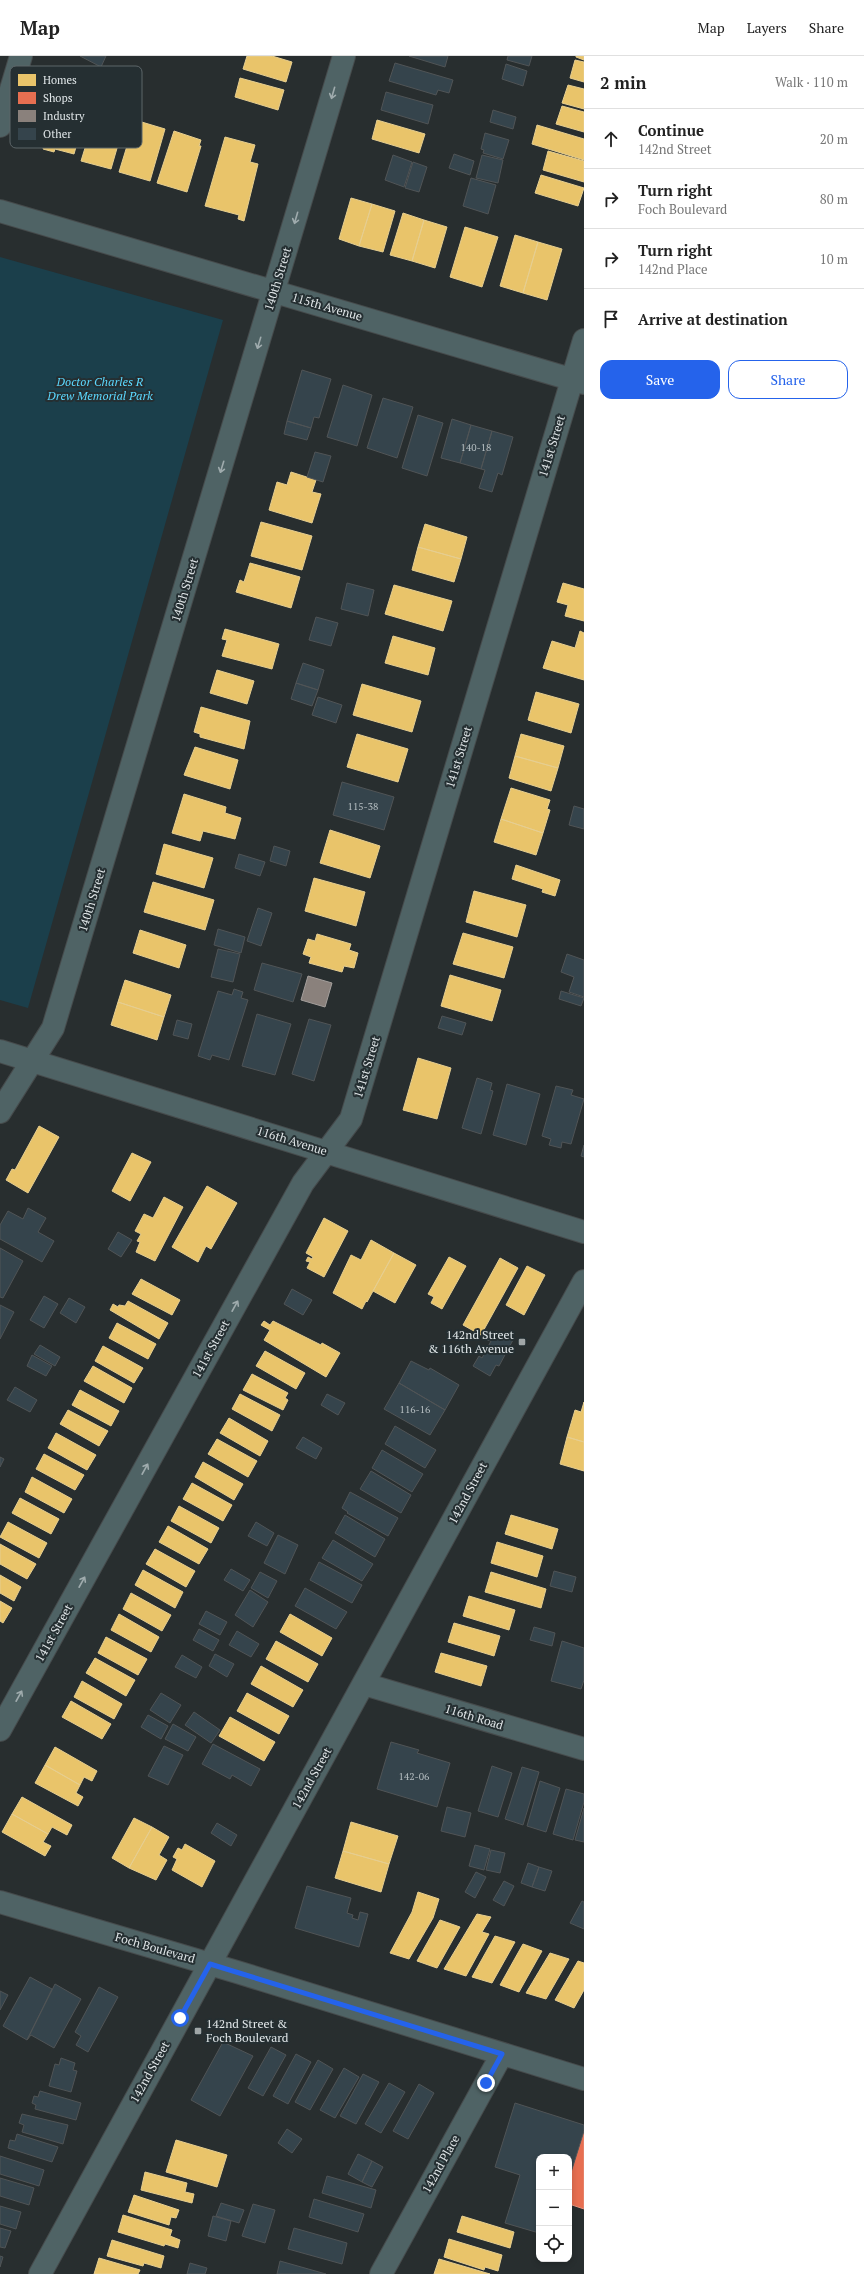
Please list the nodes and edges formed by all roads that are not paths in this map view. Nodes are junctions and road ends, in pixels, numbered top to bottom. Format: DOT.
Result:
graph roads {
  1 [pos="21,56"];
  2 [pos="344,56"];
  3 [pos="18,66"];
  4 [pos="10,93"];
  5 [pos="0,126"];
  6 [pos="0,211"];
  7 [pos="275,292"];
  8 [pos="584,340"];
  9 [pos="578,381"];
  10 [pos="0,1051"];
  11 [pos="32,1061"];
  12 [pos="0,1112"];
  13 [pos="327,1151"];
  14 [pos="584,1232"];
  15 [pos="584,1281"];
  16 [pos="364,1684"];
  17 [pos="0,1730"];
  18 [pos="584,1749"];
  19 [pos="0,1902"];
  20 [pos="210,1964"];
  21 [pos="502,2054"];
  22 [pos="584,2079"];
  23 [pos="40,2274"];
  24 [pos="381,2274"];
  1 -- 3 [label="street"];
  2 -- 7 [label="street, 140th Street, one-way"];
  4 -- 5 [label="street"];
  6 -- 7 [label="street, 115th Avenue"];
  7 -- 9 [label="street, 115th Avenue"];
  7 -- 11 [label="street, 140th Street, one-way"];
  8 -- 9 [label="street, 141st Street"];
  9 -- 13 [label="street, 141st Street"];
  10 -- 11 [label="street, 116th Avenue"];
  11 -- 12 [label="street, 140th Street"];
  11 -- 13 [label="street, 116th Avenue"];
  13 -- 14 [label="street, 116th Avenue"];
  17 -- 13 [label="street, 141st Street, one-way"];
  15 -- 16 [label="street, 142nd Street"];
  16 -- 18 [label="street, 116th Road"];
  16 -- 20 [label="street, 142nd Street"];
  19 -- 20 [label="street, Foch Boulevard"];
  20 -- 21 [label="street, Foch Boulevard"];
  20 -- 23 [label="street, 142nd Street"];
  21 -- 22 [label="street, Foch Boulevard"];
  21 -- 24 [label="street, 142nd Place"];
}
